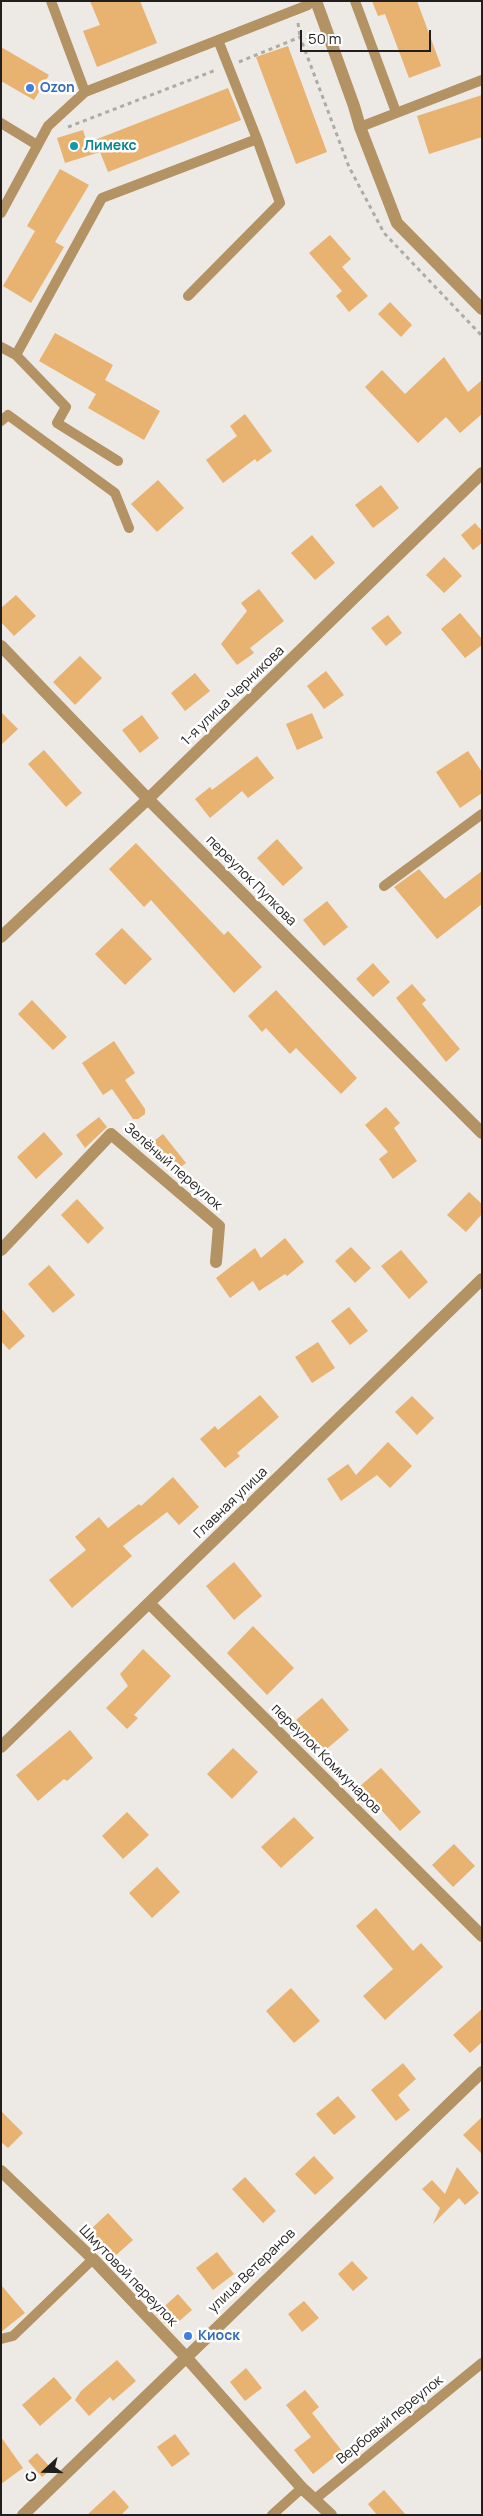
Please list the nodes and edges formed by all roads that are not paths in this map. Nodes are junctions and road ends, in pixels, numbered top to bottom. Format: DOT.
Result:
graph roads {
  1 [pos="51,1"];
  2 [pos="355,1"];
  3 [pos="310,3"];
  4 [pos="218,40"];
  5 [pos="482,80"];
  6 [pos="85,92"];
  7 [pos="396,112"];
  8 [pos="1,123"];
  9 [pos="360,127"];
  10 [pos="256,139"];
  11 [pos="39,141"];
  12 [pos="1,214"];
  13 [pos="188,296"];
  14 [pos="482,309"];
  15 [pos="1,347"];
  16 [pos="16,355"];
  17 [pos="1,421"];
  18 [pos="118,461"];
  19 [pos="482,472"];
  20 [pos="129,528"];
  21 [pos="1,646"];
  22 [pos="148,799"];
  23 [pos="482,814"];
  24 [pos="384,886"];
  25 [pos="1,937"];
  26 [pos="482,1133"];
  27 [pos="1,1250"];
  28 [pos="216,1262"];
  29 [pos="482,1279"];
  30 [pos="149,1603"];
  31 [pos="1,1747"];
  32 [pos="482,1936"];
  33 [pos="482,2072"];
  34 [pos="1,2171"];
  35 [pos="93,2259"];
  36 [pos="1,2339"];
  37 [pos="185,2356"];
  38 [pos="482,2362"];
  39 [pos="302,2488"];
  40 [pos="315,2499"];
  41 [pos="23,2515"];
  42 [pos="272,2515"];
  43 [pos="331,2515"];
  1 -- 6 [label="lane"];
  2 -- 7 [label="lane"];
  3 -- 4 [label="lane"];
  3 -- 9 [label="street"];
  4 -- 6 [label="lane"];
  4 -- 10 [label="lane"];
  5 -- 7 [label="lane"];
  6 -- 11 [label="lane"];
  7 -- 9 [label="lane"];
  8 -- 11 [label="lane"];
  9 -- 14 [label="street"];
  10 -- 13 [label="lane"];
  10 -- 16 [label="lane"];
  11 -- 12 [label="lane"];
  15 -- 16 [label="lane"];
  16 -- 18 [label="lane"];
  17 -- 20 [label="lane"];
  19 -- 22 [label="street, 1-я улица Черникова"];
  21 -- 22 [label="street, переулок Пупкова"];
  22 -- 25 [label="street, 1-я улица Черникова"];
  22 -- 26 [label="street, переулок Пупкова"];
  23 -- 24 [label="lane"];
  27 -- 28 [label="street, Зелёный переулок"];
  29 -- 30 [label="street, Главная улица"];
  30 -- 31 [label="street, Главная улица"];
  30 -- 32 [label="street, переулок Коммунаров"];
  33 -- 37 [label="street, улица Ветеранов"];
  34 -- 35 [label="street, Шмутовой переулок"];
  35 -- 36 [label="lane"];
  35 -- 37 [label="street, Шмутовой переулок"];
  37 -- 39 [label="street, Шмутовой переулок"];
  37 -- 41 [label="street, улица Ветеранов"];
  38 -- 40 [label="lane, Вербовый переулок"];
  39 -- 40 [label="street, Шмутовой переулок"];
  39 -- 42 [label="lane"];
  40 -- 43 [label="street, Шмутовой переулок"];
}
